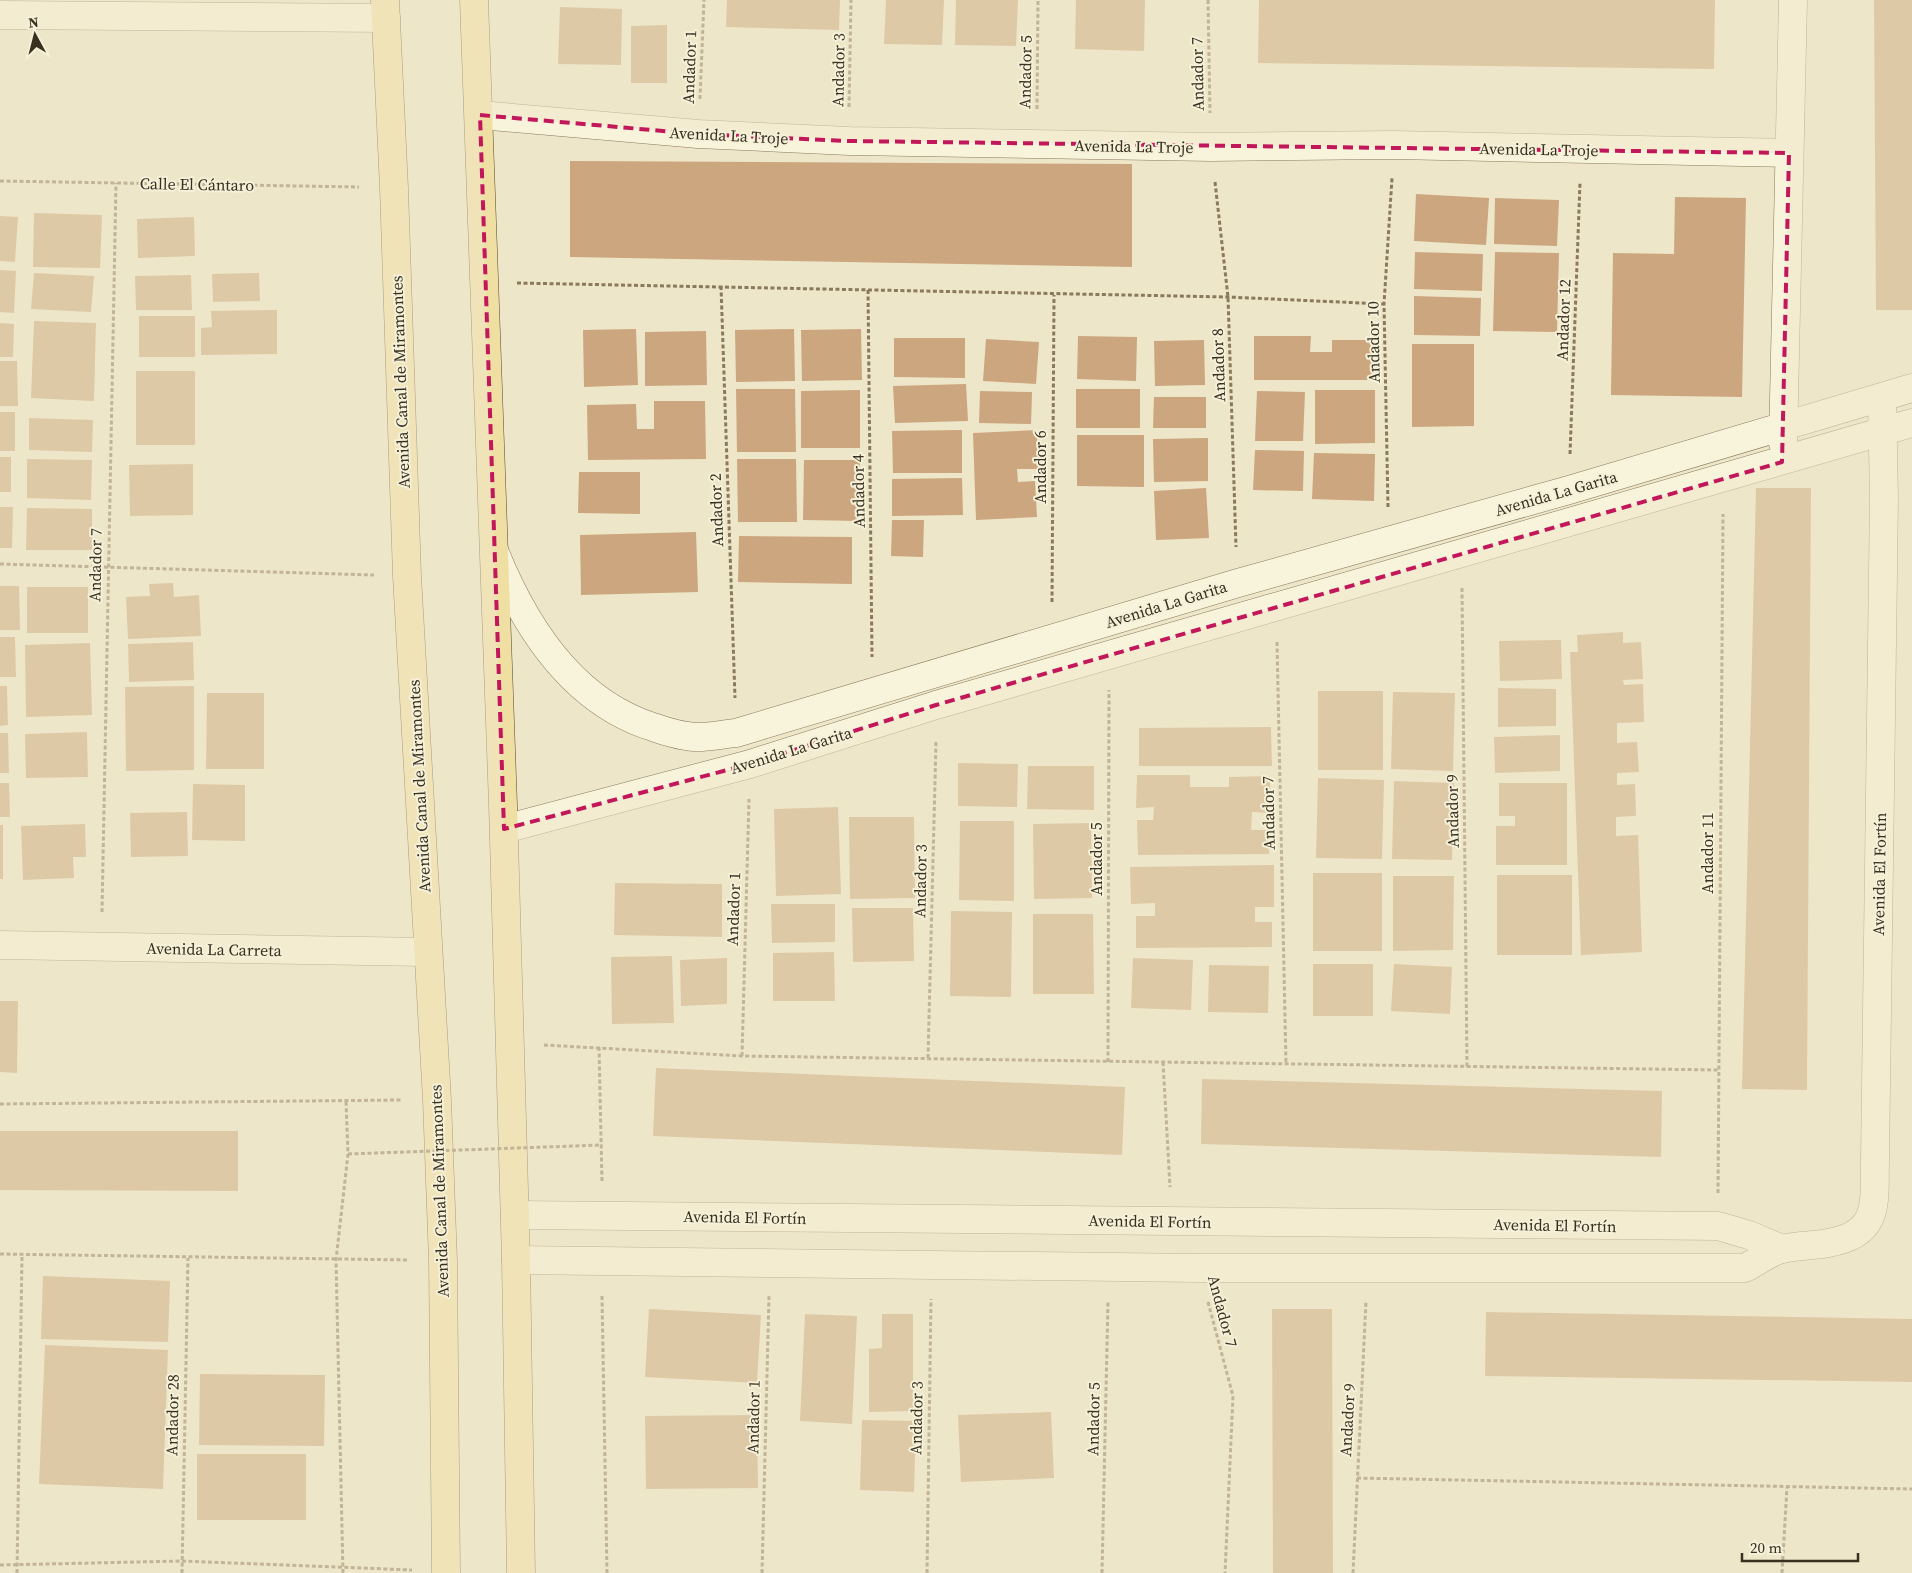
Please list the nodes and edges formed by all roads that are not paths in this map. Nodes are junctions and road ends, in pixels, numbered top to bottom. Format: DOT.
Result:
graph roads {
  1 [pos="474,0"];
  2 [pos="1793,0"];
  3 [pos="386,9"];
  4 [pos="0,15"];
  5 [pos="480,115"];
  6 [pos="1789,153"];
  7 [pos="1912,388"];
  8 [pos="1882,398"];
  9 [pos="1912,423"];
  10 [pos="1784,426"];
  11 [pos="1884,431"];
  12 [pos="1782,462"];
  13 [pos="494,553"];
  14 [pos="504,829"];
  15 [pos="0,945"];
  16 [pos="428,952"];
  17 [pos="515,1215"];
  18 [pos="1782,1249"];
  19 [pos="516,1260"];
  20 [pos="446,1572"];
  21 [pos="521,1573"];
  1 -- 5 [label="main road"];
  2 -- 6 [label="street"];
  3 -- 4 [label="street"];
  3 -- 16 [label="main road, Avenida Canal de Miramontes"];
  5 -- 6 [label="street, Avenida La Troje"];
  5 -- 13 [label="main road"];
  6 -- 10 [label="street"];
  7 -- 8 [label="street, Avenida La Garita"];
  8 -- 10 [label="street, Avenida La Garita"];
  8 -- 11 [label="street, Avenida El Fortín"];
  9 -- 11 [label="street, Avenida La Garita"];
  10 -- 12 [label="street"];
  10 -- 13 [label="street, Avenida La Garita"];
  11 -- 12 [label="street, Avenida La Garita"];
  11 -- 18 [label="street, Avenida El Fortín"];
  12 -- 14 [label="street, Avenida La Garita"];
  13 -- 14 [label="main road"];
  14 -- 17 [label="main road"];
  15 -- 16 [label="street, Avenida La Carreta"];
  16 -- 20 [label="main road, Avenida Canal de Miramontes"];
  17 -- 18 [label="street, Avenida El Fortín"];
  17 -- 19 [label="main road"];
  18 -- 19 [label="street, Avenida El Fortín"];
  19 -- 21 [label="main road"];
}
